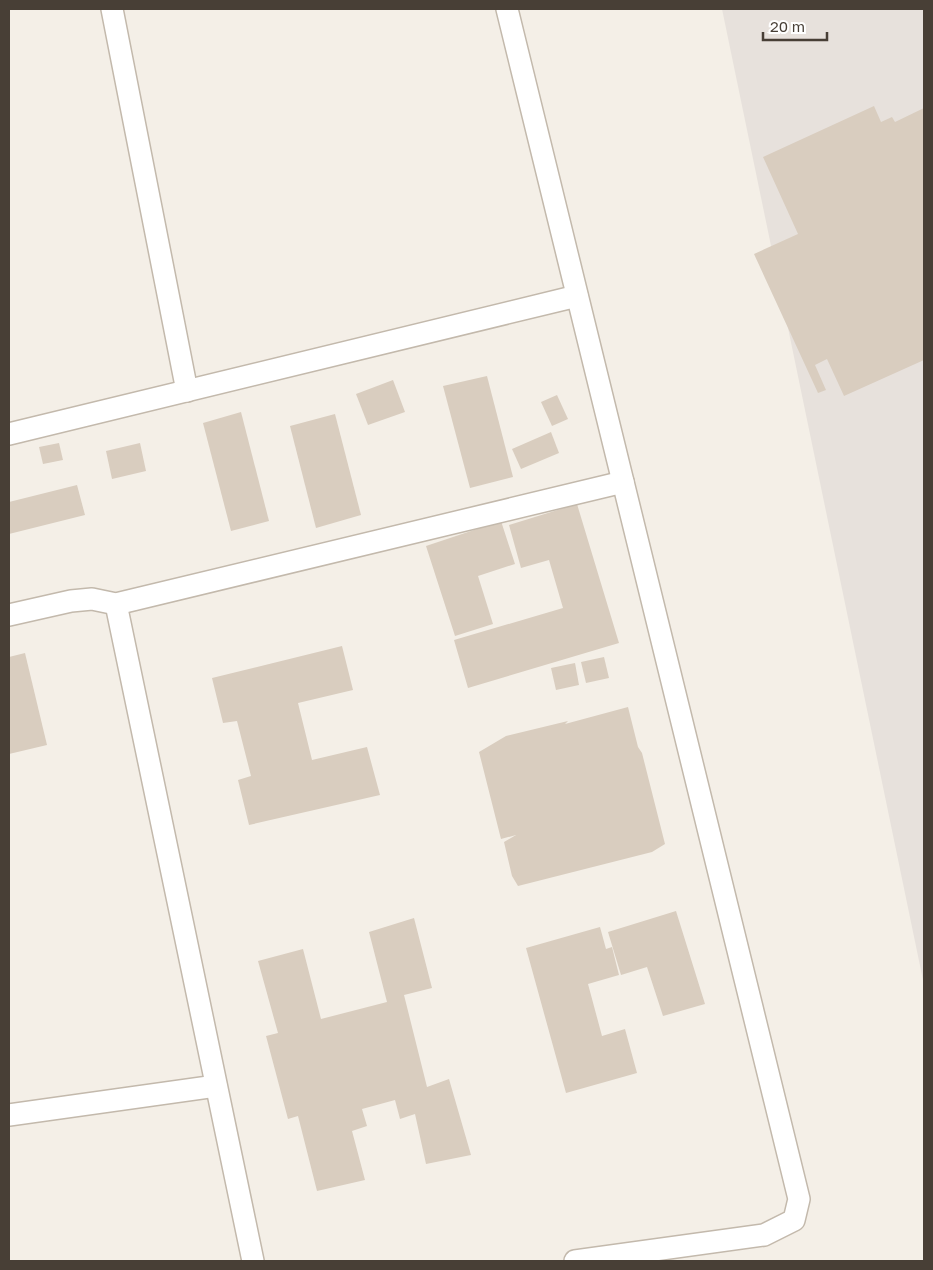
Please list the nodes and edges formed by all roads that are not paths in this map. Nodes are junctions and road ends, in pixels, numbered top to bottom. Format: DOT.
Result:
graph roads {
  1 [pos="112,9"];
  2 [pos="507,9"];
  3 [pos="577,296"];
  4 [pos="187,391"];
  5 [pos="9,434"];
  6 [pos="623,482"];
  7 [pos="116,604"];
  8 [pos="9,615"];
  9 [pos="216,1086"];
  10 [pos="9,1114"];
  11 [pos="253,1261"];
  12 [pos="575,1261"];
  1 -- 4 [label="lane"];
  2 -- 3 [label="lane"];
  3 -- 4 [label="lane"];
  3 -- 6 [label="lane"];
  4 -- 5 [label="lane"];
  6 -- 7 [label="lane"];
  6 -- 12 [label="lane"];
  7 -- 8 [label="lane"];
  7 -- 9 [label="lane"];
  9 -- 10 [label="lane"];
  9 -- 11 [label="lane"];
}
